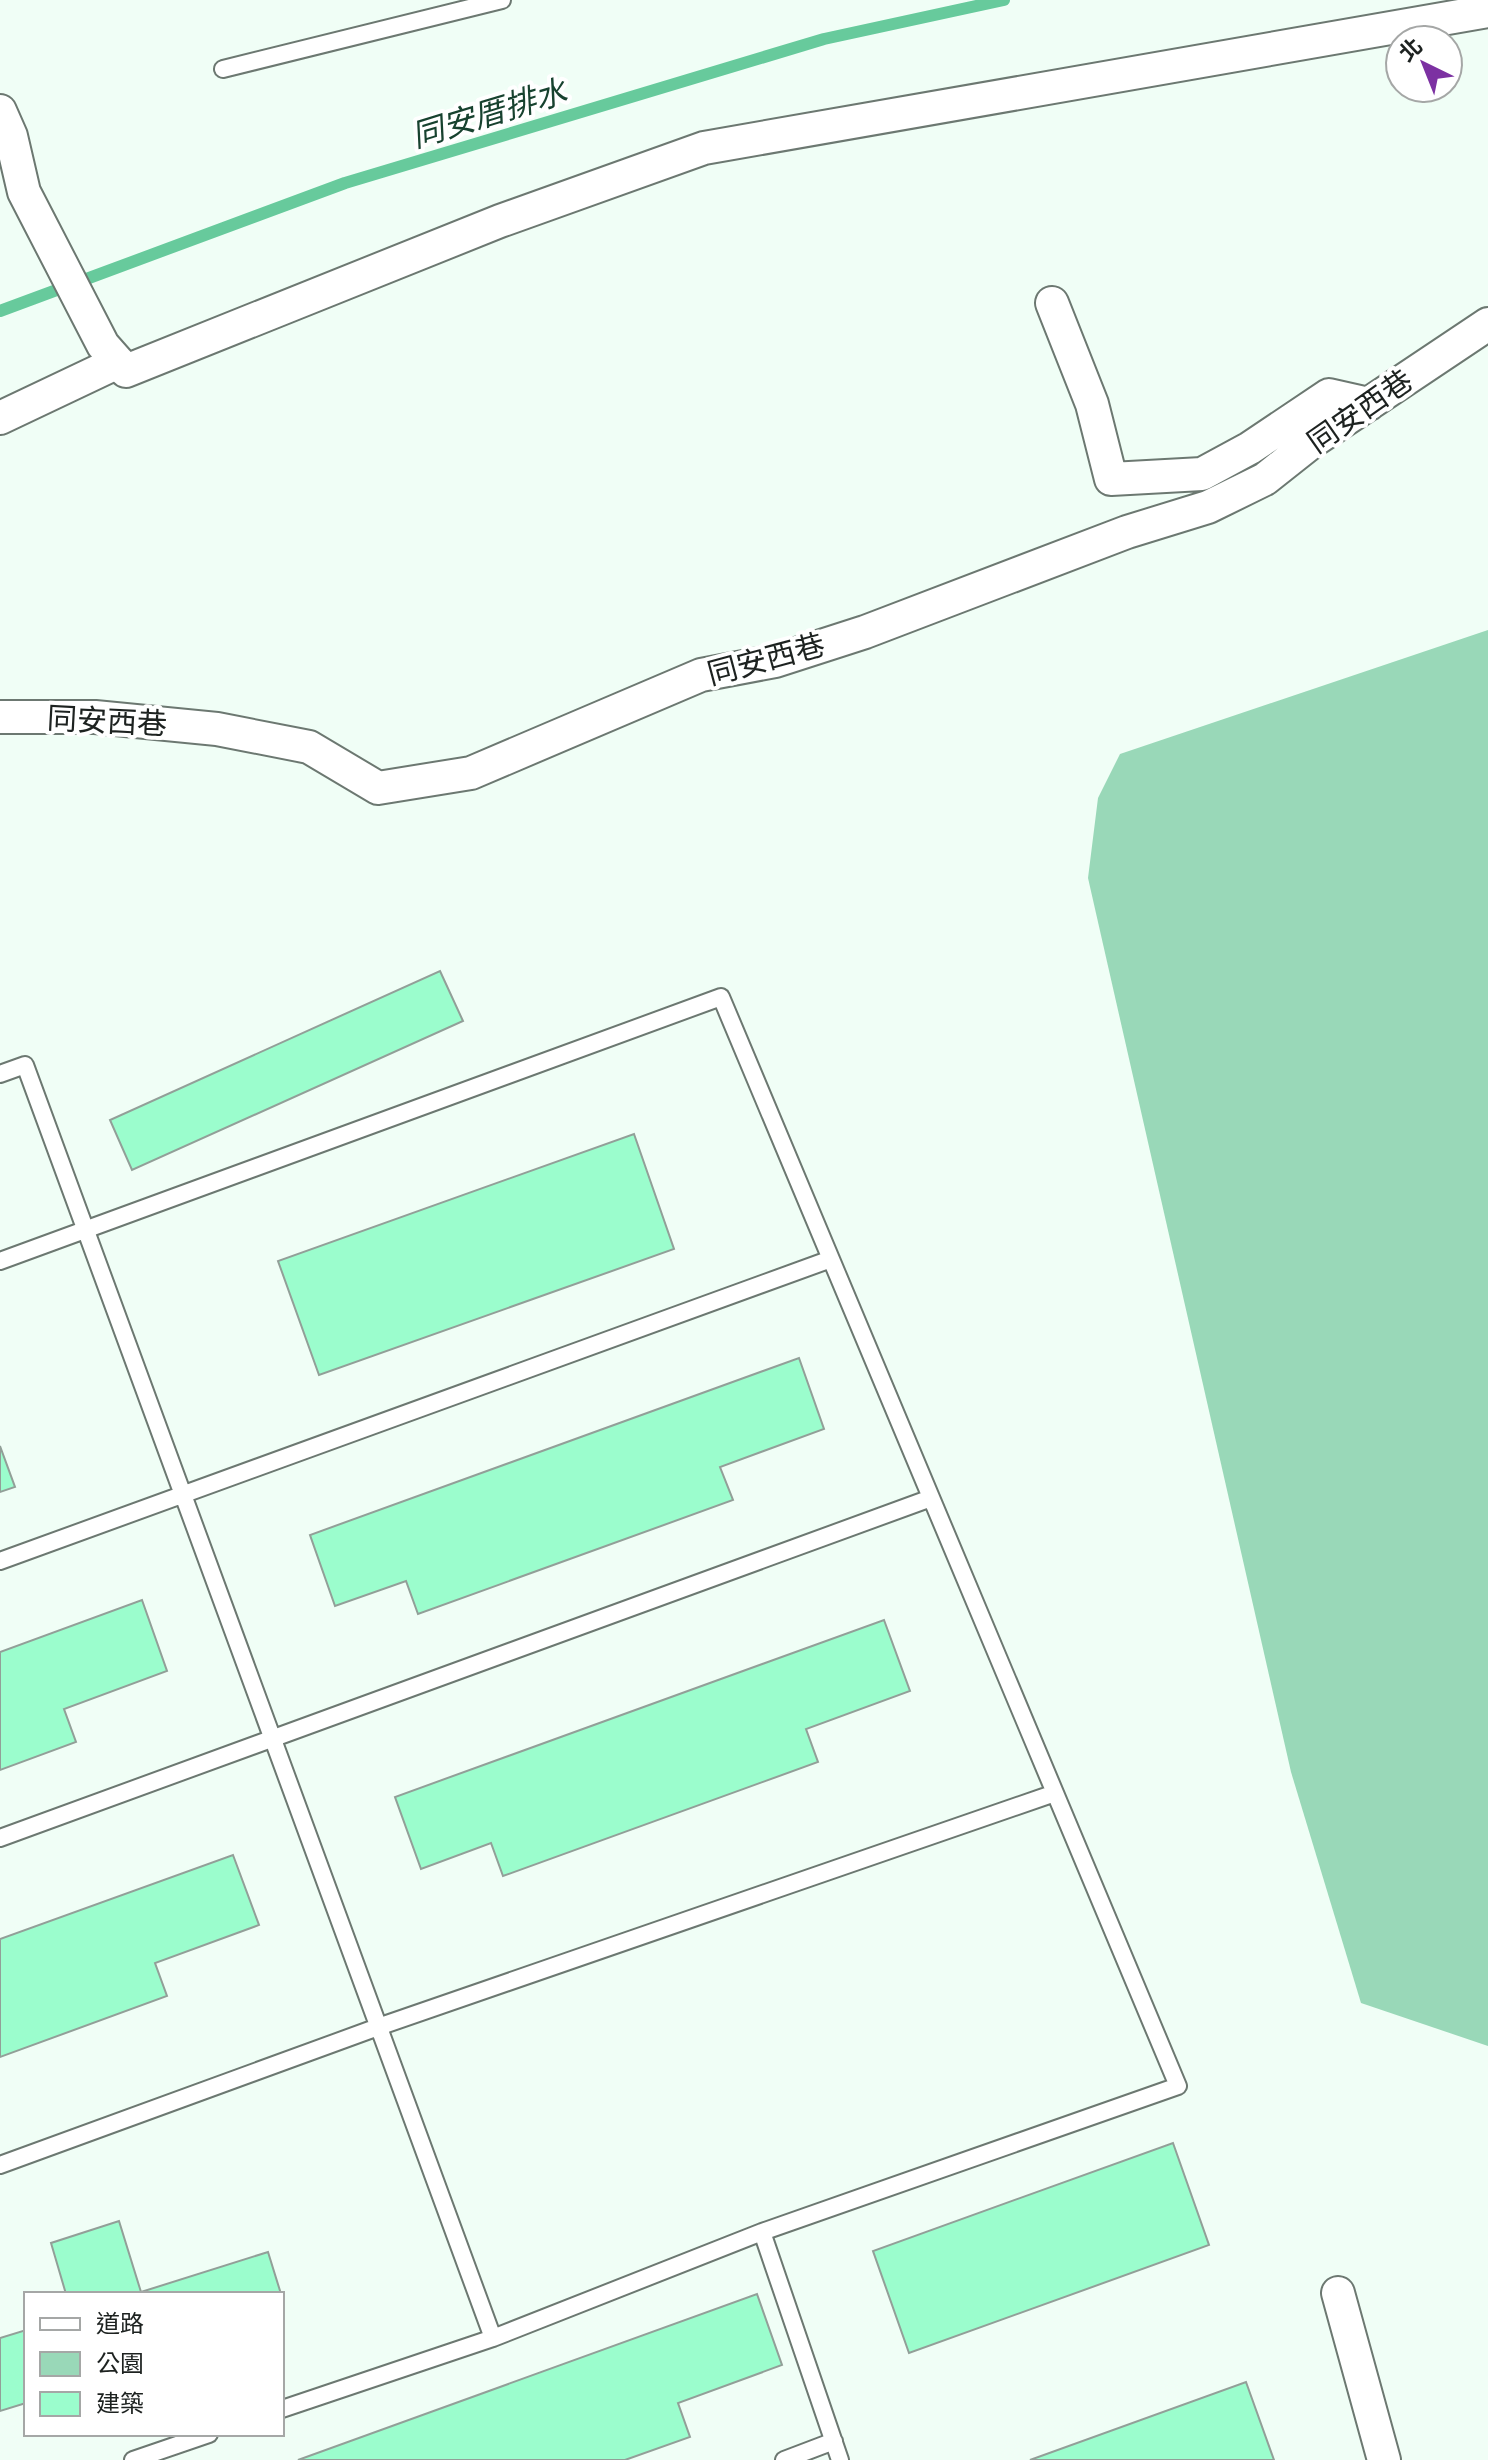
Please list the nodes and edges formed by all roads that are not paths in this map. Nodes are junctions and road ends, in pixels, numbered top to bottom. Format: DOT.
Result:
graph roads {
  1 [pos="502,0"];
  2 [pos="1488,11"];
  3 [pos="223,69"];
  4 [pos="0,111"];
  5 [pos="1052,303"];
  6 [pos="1488,324"];
  7 [pos="111,354"];
  8 [pos="1369,404"];
  9 [pos="0,418"];
  10 [pos="0,717"];
  11 [pos="0,1074"];
  12 [pos="85,1230"];
  13 [pos="831,1259"];
  14 [pos="0,1261"];
  15 [pos="183,1495"];
  16 [pos="931,1498"];
  17 [pos="0,1561"];
  18 [pos="271,1736"];
  19 [pos="1055,1793"];
  20 [pos="0,1838"];
  21 [pos="378,2027"];
  22 [pos="0,2165"];
  23 [pos="762,2232"];
  24 [pos="1338,2293"];
  25 [pos="493,2338"];
  26 [pos="284,2408"];
  27 [pos="204,2436"];
  28 [pos="834,2441"];
  29 [pos="141,2459"];
  30 [pos="784,2460"];
  31 [pos="840,2460"];
  32 [pos="1384,2460"];
  1 -- 3 [label="lane"];
  2 -- 7 [label="street"];
  4 -- 7 [label="street"];
  5 -- 8 [label="street"];
  6 -- 8 [label="street, 同安西巷"];
  7 -- 9 [label="street"];
  8 -- 10 [label="street, 同安西巷"];
  11 -- 12 [label="lane"];
  12 -- 13 [label="lane"];
  12 -- 14 [label="lane"];
  12 -- 15 [label="lane"];
  13 -- 15 [label="lane"];
  13 -- 16 [label="lane"];
  15 -- 17 [label="lane"];
  15 -- 18 [label="lane"];
  16 -- 18 [label="lane"];
  16 -- 19 [label="lane"];
  18 -- 20 [label="lane"];
  18 -- 21 [label="lane"];
  19 -- 21 [label="lane"];
  19 -- 23 [label="lane"];
  21 -- 22 [label="lane"];
  21 -- 25 [label="lane"];
  23 -- 25 [label="lane"];
  23 -- 28 [label="lane"];
  24 -- 32 [label="street"];
  25 -- 26 [label="lane"];
  27 -- 29 [label="lane"];
  28 -- 30 [label="lane"];
  28 -- 31 [label="lane"];
}
